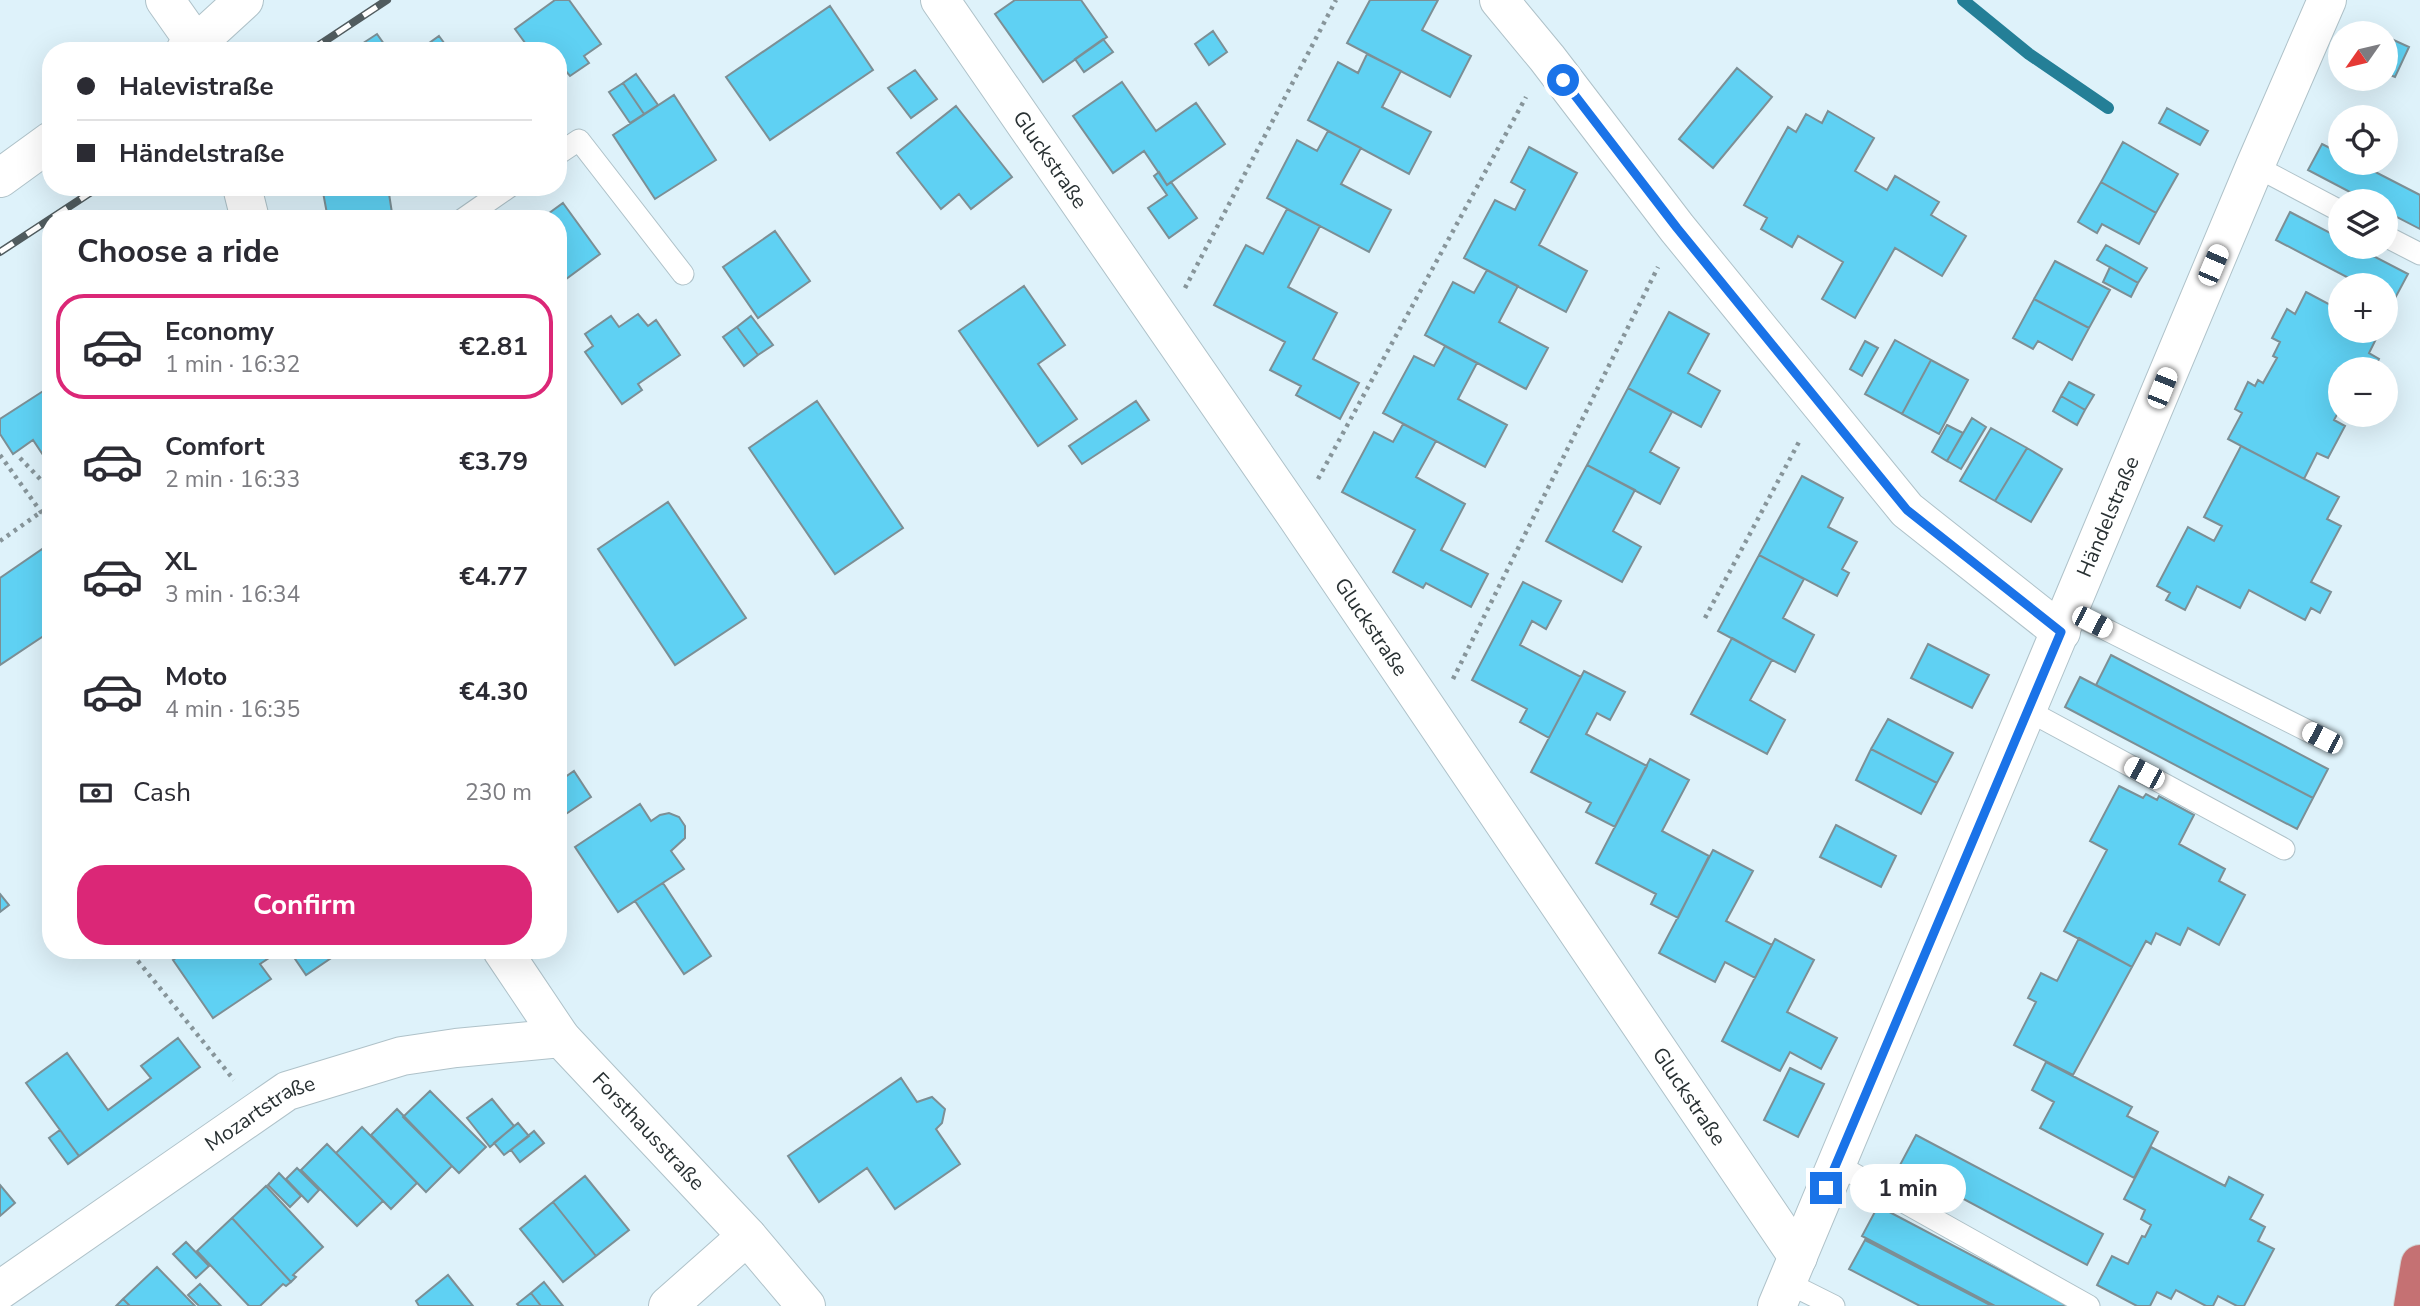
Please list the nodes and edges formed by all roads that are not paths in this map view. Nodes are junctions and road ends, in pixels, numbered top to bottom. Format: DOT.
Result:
graph roads {
  1 [pos="165,0"];
  2 [pos="244,0"];
  3 [pos="940,0"];
  4 [pos="1499,0"];
  5 [pos="2327,0"];
  6 [pos="190,42"];
  7 [pos="199,42"];
  8 [pos="42,148"];
  9 [pos="567,148"];
  10 [pos="2255,166"];
  11 [pos="0,178"];
  12 [pos="496,196"];
  13 [pos="2328,205"];
  14 [pos="476,210"];
  15 [pos="2398,243"];
  16 [pos="2420,254"];
  17 [pos="683,274"];
  18 [pos="2065,621"];
  19 [pos="2027,710"];
  20 [pos="2322,738"];
  21 [pos="2284,849"];
  22 [pos="508,959"];
  23 [pos="561,1038"];
  24 [pos="1836,1164"];
  25 [pos="747,1236"];
  26 [pos="2420,1265"];
  27 [pos="1788,1282"];
  28 [pos="0,1290"];
  29 [pos="668,1306"];
  30 [pos="806,1306"];
  31 [pos="1834,1306"];
  32 [pos="2089,1306"];
  33 [pos="2413,1306"];
  1 -- 6 [label="street"];
  2 -- 7 [label="street"];
  3 -- 27 [label="street, Gluckstraße"];
  4 -- 18 [label="street"];
  5 -- 10 [label="street, Händelstraße"];
  8 -- 11 [label="street"];
  9 -- 17 [label="lane"];
  10 -- 13 [label="lane"];
  10 -- 18 [label="street, Händelstraße"];
  12 -- 14 [label="lane"];
  15 -- 16 [label="lane"];
  18 -- 19 [label="street, Händelstraße"];
  18 -- 20 [label="lane"];
  19 -- 21 [label="lane"];
  19 -- 24 [label="street, Händelstraße"];
  22 -- 23 [label="street, Forsthausstraße"];
  23 -- 25 [label="street, Forsthausstraße"];
  23 -- 28 [label="street, Mozartstraße"];
  24 -- 27 [label="street, Händelstraße"];
  24 -- 32 [label="lane"];
  25 -- 29 [label="street"];
  25 -- 30 [label="street, Forsthausstraße"];
  26 -- 33 [label="highway"];
  27 -- 31 [label="lane"];
}
